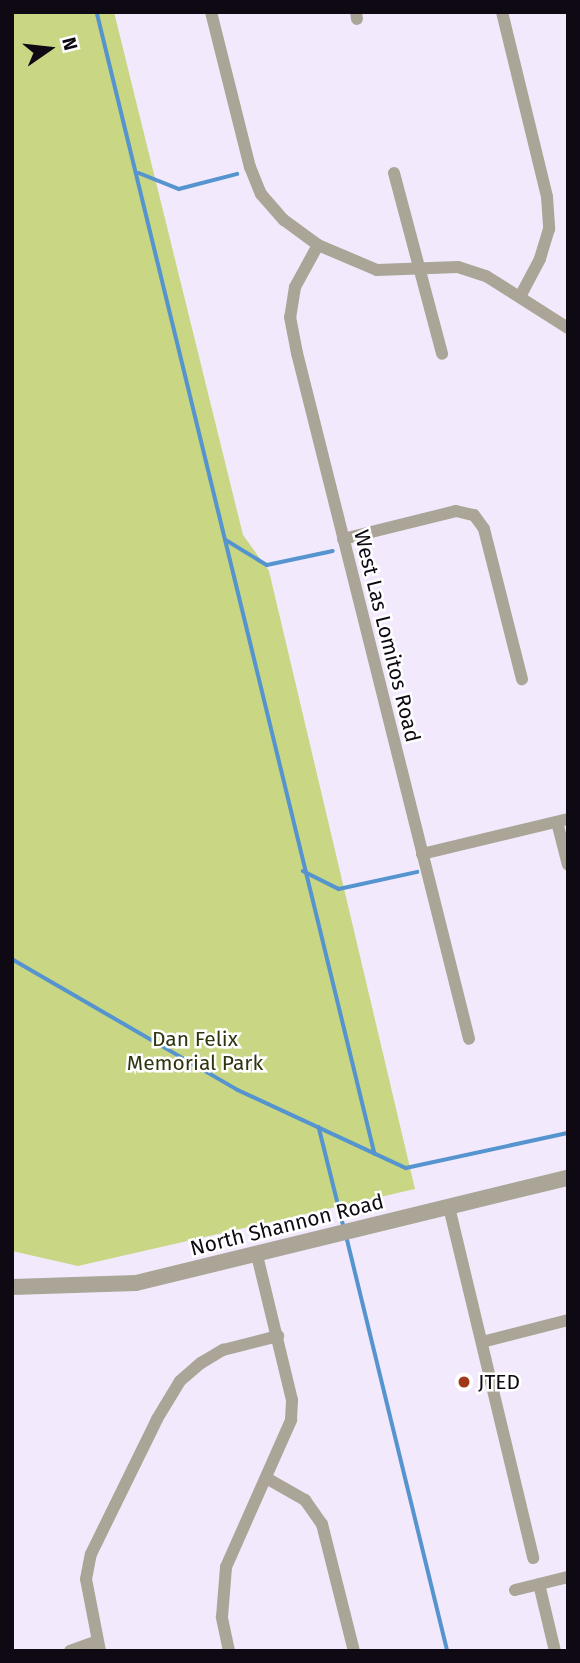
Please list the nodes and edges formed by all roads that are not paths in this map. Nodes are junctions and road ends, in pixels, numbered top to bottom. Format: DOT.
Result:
graph roads {
  1 [pos="211,12"];
  2 [pos="502,12"];
  3 [pos="394,173"];
  4 [pos="318,245"];
  5 [pos="420,271"];
  6 [pos="521,294"];
  7 [pos="568,328"];
  8 [pos="442,354"];
  9 [pos="343,539"];
  10 [pos="522,680"];
  11 [pos="562,821"];
  12 [pos="422,855"];
  13 [pos="568,865"];
  14 [pos="469,1039"];
  15 [pos="568,1178"];
  16 [pos="449,1207"];
  17 [pos="257,1255"];
  18 [pos="12,1287"];
  19 [pos="568,1320"];
  20 [pos="278,1336"];
  21 [pos="482,1342"];
  22 [pos="268,1479"];
  23 [pos="533,1558"];
  24 [pos="568,1577"];
  25 [pos="539,1584"];
  26 [pos="515,1590"];
  27 [pos="98,1646"];
  28 [pos="70,1651"];
  29 [pos="229,1651"];
  30 [pos="355,1651"];
  31 [pos="555,1651"];
  1 -- 4 [label="street"];
  2 -- 6 [label="street"];
  3 -- 5 [label="street"];
  4 -- 5 [label="street"];
  4 -- 9 [label="street, West Las Lomitos Road"];
  5 -- 6 [label="street"];
  5 -- 8 [label="street"];
  6 -- 7 [label="street"];
  9 -- 10 [label="street"];
  9 -- 12 [label="street, West Las Lomitos Road"];
  11 -- 12 [label="street"];
  11 -- 13 [label="street"];
  12 -- 14 [label="street, West Las Lomitos Road"];
  15 -- 16 [label="street, North Shannon Road"];
  16 -- 17 [label="street, North Shannon Road"];
  16 -- 21 [label="street"];
  17 -- 18 [label="street, North Shannon Road"];
  17 -- 20 [label="street"];
  19 -- 21 [label="street"];
  20 -- 22 [label="street"];
  20 -- 27 [label="street"];
  21 -- 23 [label="street"];
  22 -- 29 [label="street"];
  22 -- 30 [label="street"];
  24 -- 25 [label="street"];
  25 -- 26 [label="street"];
  25 -- 31 [label="street"];
  27 -- 28 [label="street"];
}
